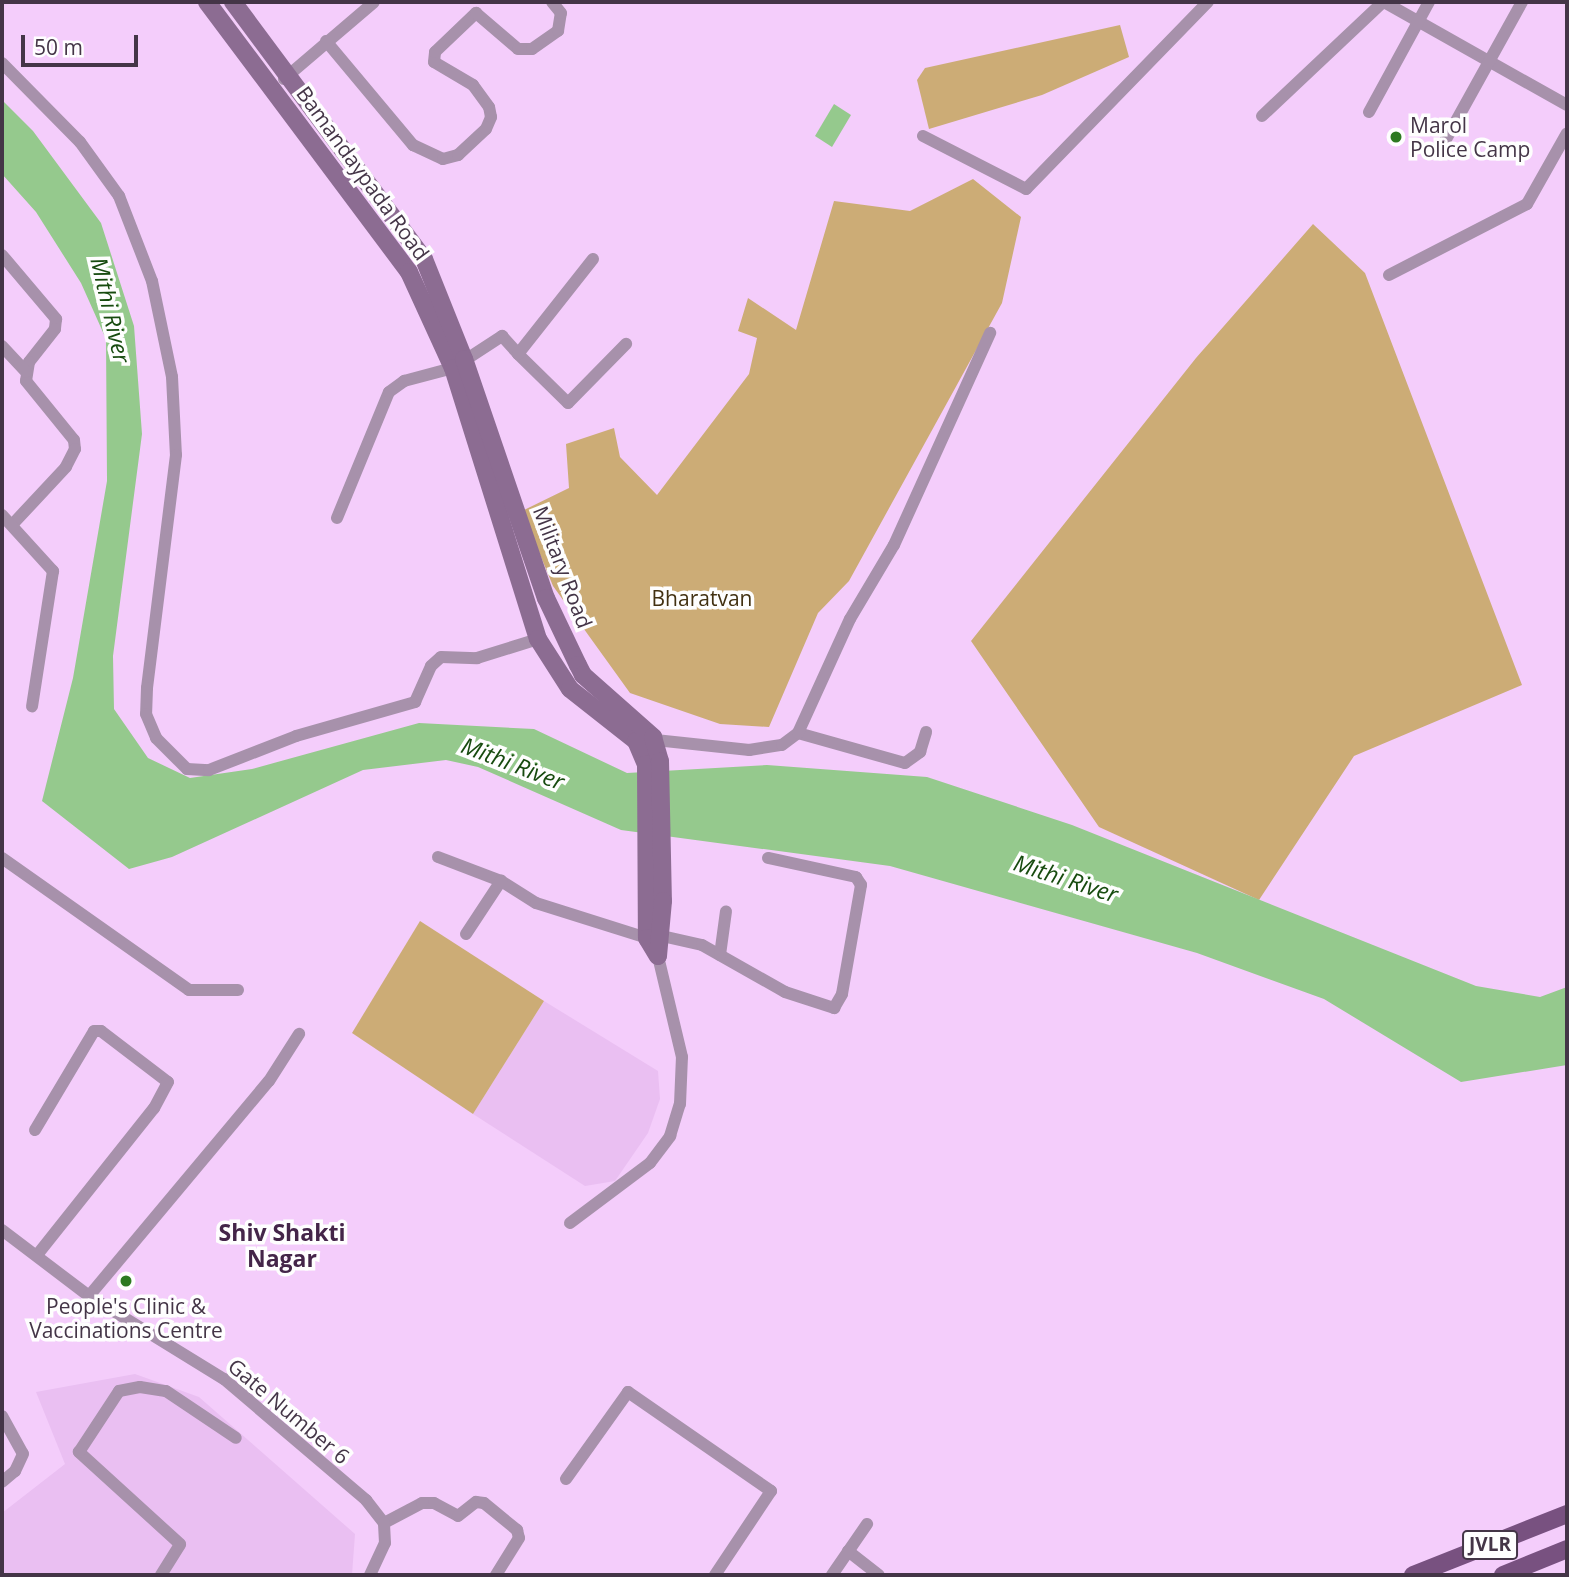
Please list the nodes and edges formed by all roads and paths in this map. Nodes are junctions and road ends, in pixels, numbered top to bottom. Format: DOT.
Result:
graph roads {
  1 [pos="207,2"];
  2 [pos="233,2"];
  3 [pos="374,2"];
  4 [pos="552,2"];
  5 [pos="1208,2"];
  6 [pos="1384,2"];
  7 [pos="1429,2"];
  8 [pos="1522,2"];
  9 [pos="1419,21"];
  10 [pos="326,41"];
  11 [pos="1489,61"];
  12 [pos="2,63"];
  13 [pos="290,74"];
  14 [pos="273,89"];
  15 [pos="1567,105"];
  16 [pos="1369,112"];
  17 [pos="1262,116"];
  18 [pos="327,126"];
  19 [pos="1567,133"];
  20 [pos="923,136"];
  21 [pos="310,139"];
  22 [pos="1440,150"];
  23 [pos="2,255"];
  24 [pos="593,259"];
  25 [pos="1389,275"];
  26 [pos="990,333"];
  27 [pos="626,344"];
  28 [pos="2,346"];
  29 [pos="518,354"];
  30 [pos="459,363"];
  31 [pos="26,372"];
  32 [pos="487,448"];
  33 [pos="2,515"];
  34 [pos="337,518"];
  35 [pos="12,525"];
  36 [pos="538,639"];
  37 [pos="32,706"];
  38 [pos="926,732"];
  39 [pos="797,733"];
  40 [pos="645,739"];
  41 [pos="438,857"];
  42 [pos="2,858"];
  43 [pos="768,858"];
  44 [pos="502,881"];
  45 [pos="726,911"];
  46 [pos="466,934"];
  47 [pos="654,937"];
  48 [pos="720,955"];
  49 [pos="658,957"];
  50 [pos="238,990"];
  51 [pos="299,1034"];
  52 [pos="34,1130"];
  53 [pos="570,1223"];
  54 [pos="2,1230"];
  55 [pos="37,1255"];
  56 [pos="89,1296"];
  57 [pos="2,1416"];
  58 [pos="236,1438"];
  59 [pos="566,1479"];
  60 [pos="2,1482"];
  61 [pos="1567,1514"];
  62 [pos="384,1523"];
  63 [pos="867,1524"];
  64 [pos="1567,1549"];
  65 [pos="848,1551"];
  66 [pos="161,1575"];
  67 [pos="370,1575"];
  68 [pos="496,1575"];
  69 [pos="715,1575"];
  70 [pos="832,1575"];
  71 [pos="879,1575"];
  72 [pos="1413,1575"];
  73 [pos="1503,1575"];
  1 -- 14 [label="street, Bamandaypada Road"];
  2 -- 13 [label="street, Military Road"];
  3 -- 10 [label="street"];
  4 -- 10 [label="street"];
  5 -- 20 [label="street"];
  6 -- 9 [label="street"];
  6 -- 17 [label="street"];
  7 -- 9 [label="street"];
  8 -- 11 [label="street"];
  9 -- 11 [label="street"];
  9 -- 16 [label="street"];
  10 -- 13 [label="street"];
  11 -- 15 [label="street"];
  11 -- 22 [label="street"];
  12 -- 36 [label="street"];
  13 -- 14 [label="street"];
  13 -- 18 [label="street, Military Road"];
  14 -- 21 [label="street, Bamandaypada Road"];
  18 -- 21 [label="street"];
  18 -- 30 [label="street, Military Road"];
  19 -- 25 [label="street"];
  21 -- 30 [label="street, Bamandaypada Road"];
  23 -- 31 [label="street"];
  24 -- 29 [label="street"];
  26 -- 39 [label="street"];
  27 -- 29 [label="street"];
  28 -- 31 [label="street"];
  29 -- 30 [label="street"];
  30 -- 32 [label="street, Military Road"];
  30 -- 34 [label="street"];
  31 -- 35 [label="street"];
  32 -- 36 [label="street"];
  32 -- 40 [label="street, Military Road"];
  33 -- 35 [label="street"];
  35 -- 37 [label="street"];
  36 -- 40 [label="street"];
  38 -- 39 [label="street"];
  39 -- 40 [label="street"];
  40 -- 47 [label="street"];
  41 -- 44 [label="street"];
  42 -- 50 [label="street"];
  43 -- 48 [label="street"];
  44 -- 46 [label="street"];
  44 -- 47 [label="street"];
  45 -- 48 [label="street"];
  47 -- 48 [label="street"];
  47 -- 49 [label="street"];
  49 -- 53 [label="street"];
  51 -- 56 [label="street"];
  52 -- 55 [label="street"];
  54 -- 55 [label="street, Gate Number 6"];
  55 -- 56 [label="street, Gate Number 6"];
  56 -- 62 [label="street, Gate Number 6"];
  57 -- 60 [label="street"];
  58 -- 66 [label="street"];
  59 -- 69 [label="street"];
  61 -- 72 [label="main road, JVLR"];
  62 -- 67 [label="street"];
  62 -- 68 [label="street"];
  63 -- 65 [label="street"];
  64 -- 73 [label="main road, JVLR"];
  65 -- 70 [label="street"];
  65 -- 71 [label="street"];
}
